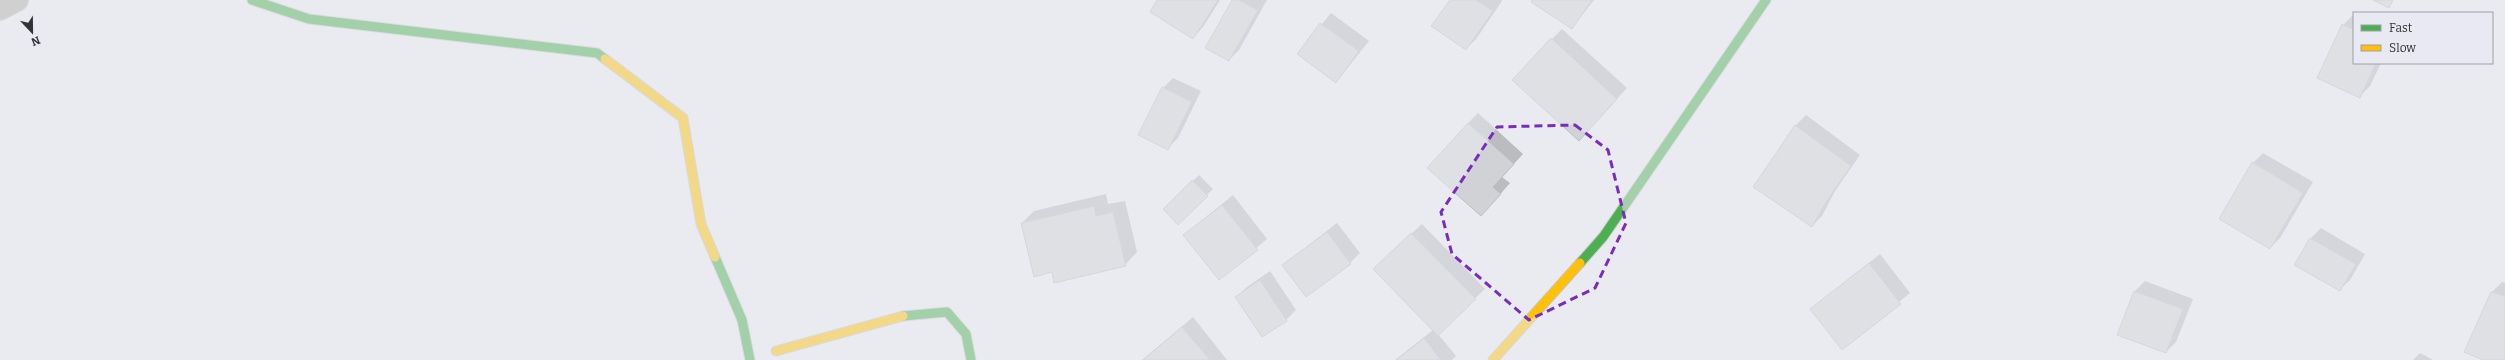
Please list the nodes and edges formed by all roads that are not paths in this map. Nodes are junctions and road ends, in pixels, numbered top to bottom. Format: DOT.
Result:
graph roads {
  1 [pos="17,0"];
  2 [pos="252,0"];
  3 [pos="1766,0"];
  4 [pos="0,9"];
  5 [pos="776,351"];
  6 [pos="750,360"];
  7 [pos="971,360"];
  8 [pos="1493,360"];
  1 -- 4 [label="street"];
  2 -- 6 [label="street"];
  3 -- 8 [label="street"];
  5 -- 7 [label="street"];
}
